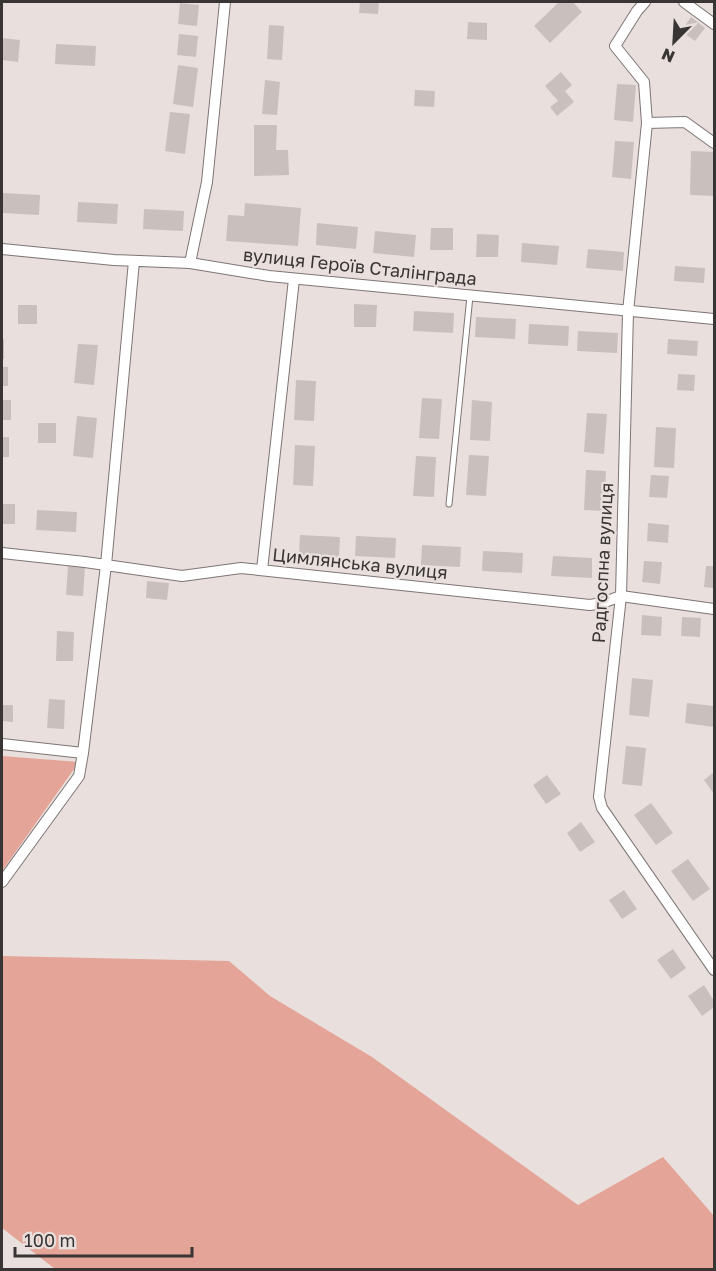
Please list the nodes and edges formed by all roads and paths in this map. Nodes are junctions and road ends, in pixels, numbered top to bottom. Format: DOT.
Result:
graph roads {
  1 [pos="225,2"];
  2 [pos="645,2"];
  3 [pos="684,2"];
  4 [pos="714,24"];
  5 [pos="647,123"];
  6 [pos="714,143"];
  7 [pos="2,249"];
  8 [pos="134,261"];
  9 [pos="190,263"];
  10 [pos="294,279"];
  11 [pos="470,296"];
  12 [pos="628,312"];
  13 [pos="714,319"];
  14 [pos="449,504"];
  15 [pos="2,553"];
  16 [pos="106,564"];
  17 [pos="262,570"];
  18 [pos="621,596"];
  19 [pos="714,609"];
  20 [pos="2,744"];
  21 [pos="83,753"];
  22 [pos="2,882"];
  23 [pos="714,970"];
  1 -- 9 [label="street"];
  2 -- 5 [label="street, Радгоспна вулиця"];
  3 -- 4 [label="street"];
  5 -- 6 [label="street"];
  5 -- 12 [label="street, Радгоспна вулиця"];
  7 -- 8 [label="street, вулиця Героїв Сталінграда"];
  8 -- 9 [label="street, вулиця Героїв Сталінграда"];
  8 -- 16 [label="street"];
  9 -- 10 [label="street, вулиця Героїв Сталінграда"];
  10 -- 11 [label="street, вулиця Героїв Сталінграда"];
  10 -- 17 [label="street"];
  11 -- 12 [label="street, вулиця Героїв Сталінграда"];
  11 -- 14 [label="lane"];
  12 -- 13 [label="street, вулиця Героїв Сталінграда"];
  12 -- 18 [label="street, Радгоспна вулиця"];
  15 -- 16 [label="street, Цимлянська вулиця"];
  16 -- 17 [label="street, Цимлянська вулиця"];
  16 -- 21 [label="street"];
  17 -- 18 [label="street, Цимлянська вулиця"];
  18 -- 19 [label="street, Цимлянська вулиця"];
  18 -- 23 [label="street, Радгоспна вулиця"];
  20 -- 21 [label="street"];
  21 -- 22 [label="street"];
}
